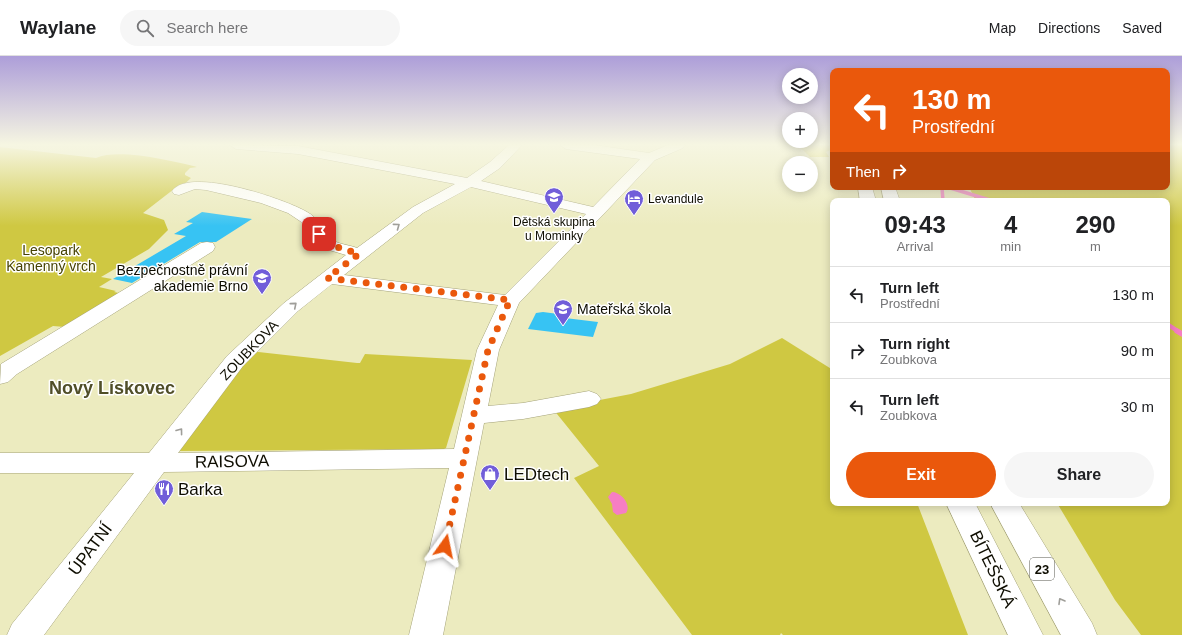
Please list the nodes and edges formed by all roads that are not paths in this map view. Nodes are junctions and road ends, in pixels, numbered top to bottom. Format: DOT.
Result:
graph roads {
  1 [pos="415,172"];
  2 [pos="485,172"];
  3 [pos="635,172"];
  4 [pos="468,182"];
  5 [pos="179,191"];
  6 [pos="596,212"];
  7 [pos="207,247"];
  8 [pos="359,254"];
  9 [pos="327,278"];
  10 [pos="510,300"];
  11 [pos="0,377"];
  12 [pos="589,399"];
  13 [pos="474,416"];
  14 [pos="464,458"];
  15 [pos="156,462"];
  16 [pos="0,463"];
  17 [pos="962,506"];
  18 [pos="1006,506"];
  19 [pos="24,635"];
  20 [pos="426,635"];
  21 [pos="1026,635"];
  22 [pos="1080,635"];
  1 -- 4 [label="street"];
  2 -- 4 [label="street, ZOUBKOVA"];
  3 -- 6 [label="street"];
  4 -- 6 [label="street"];
  8 -- 4 [label="street, ZOUBKOVA, one-way"];
  5 -- 8 [label="street"];
  6 -- 10 [label="street"];
  7 -- 11 [label="street"];
  8 -- 9 [label="street, ZOUBKOVA"];
  9 -- 10 [label="street"];
  15 -- 9 [label="street, ZOUBKOVA, one-way"];
  10 -- 13 [label="street"];
  12 -- 13 [label="street"];
  13 -- 14 [label="street"];
  14 -- 15 [label="street, RAISOVA"];
  14 -- 20 [label="street"];
  15 -- 16 [label="street, RAISOVA"];
  15 -- 19 [label="street, ÚPATNÍ"];
  17 -- 21 [label="highway, BÍTEŠSKÁ"];
  22 -- 18 [label="highway, 23, one-way"];
}
